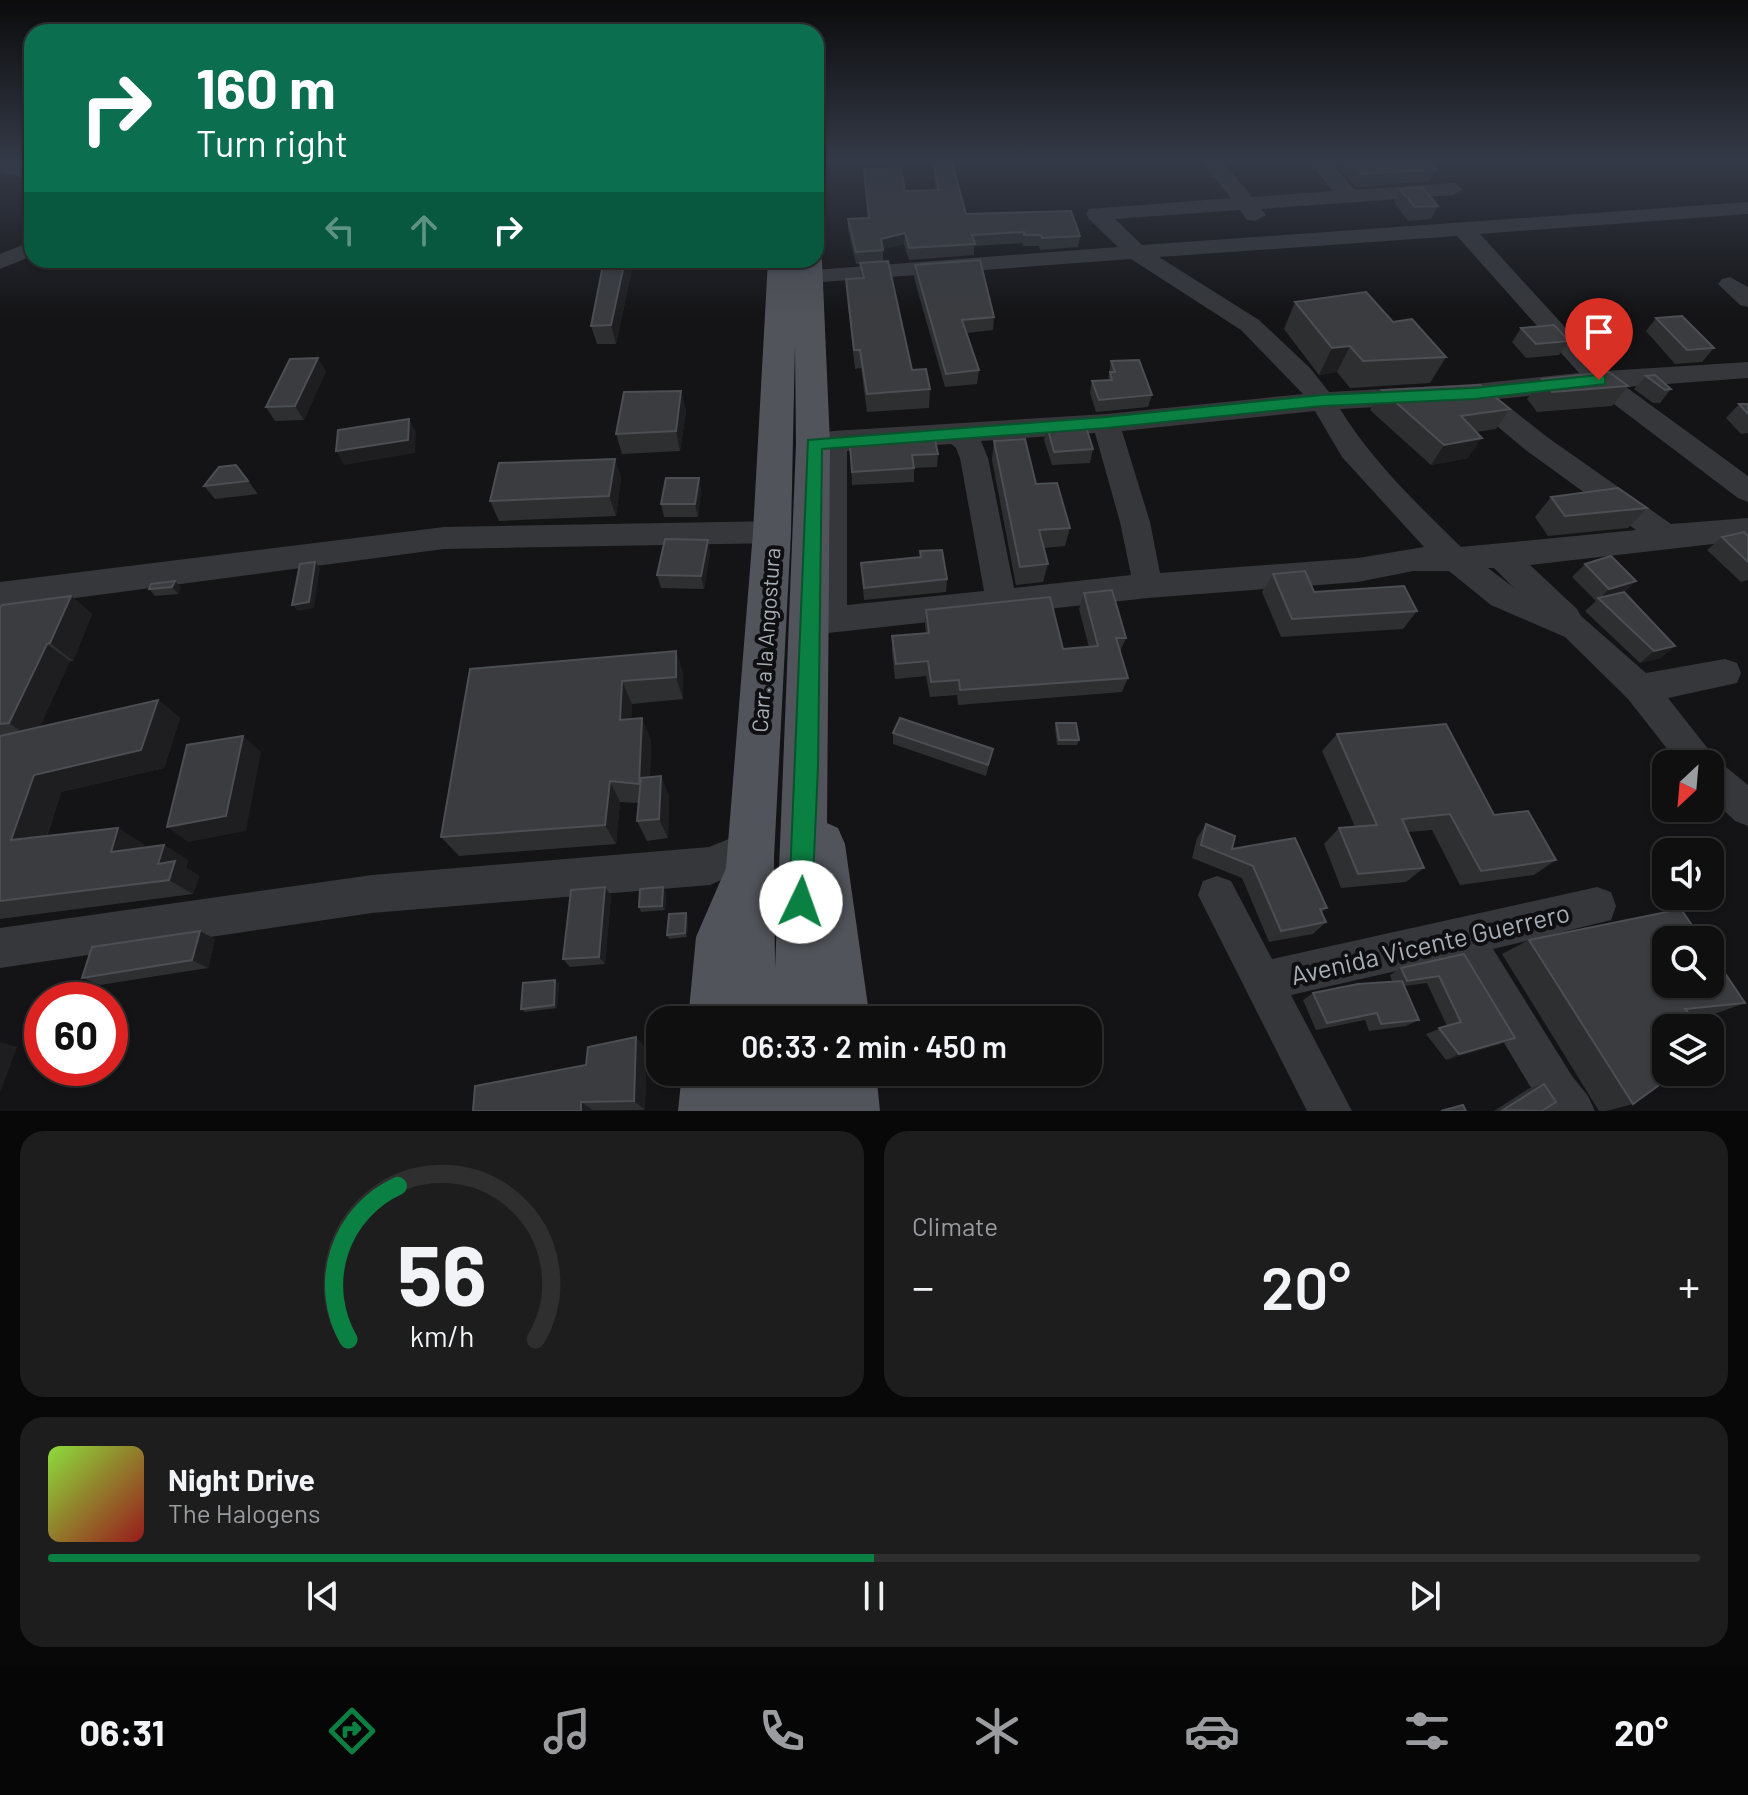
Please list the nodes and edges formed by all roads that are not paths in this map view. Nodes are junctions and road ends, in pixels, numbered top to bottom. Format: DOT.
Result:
graph roads {
  1 [pos="1126,212"];
  2 [pos="1253,212"];
  3 [pos="1698,212"];
  4 [pos="1464,230"];
  5 [pos="1276,241"];
  6 [pos="24,252"];
  7 [pos="1138,254"];
  8 [pos="0,262"];
  9 [pos="824,264"];
  10 [pos="800,268"];
  11 [pos="800,268"];
  12 [pos="1748,370"];
  13 [pos="1718,373"];
  14 [pos="1599,380"];
  15 [pos="1474,393"];
  16 [pos="1748,394"];
  17 [pos="1322,401"];
  18 [pos="1106,423"];
  19 [pos="953,432"];
  20 [pos="823,443"];
  21 [pos="1748,491"];
  22 [pos="1748,529"];
  23 [pos="772,532"];
  24 [pos="1666,536"];
  25 [pos="1501,556"];
  26 [pos="1455,559"];
  27 [pos="1148,586"];
  28 [pos="0,595"];
  29 [pos="1002,603"];
  30 [pos="821,620"];
  31 [pos="1576,628"];
  32 [pos="1725,673"];
  33 [pos="1640,689"];
  34 [pos="1690,750"];
  35 [pos="807,766"];
  36 [pos="1724,786"];
  37 [pos="1748,809"];
  38 [pos="750,852"];
  39 [pos="1217,895"];
  40 [pos="1597,906"];
  41 [pos="1461,935"];
  42 [pos="0,948"];
  43 [pos="1264,981"];
  44 [pos="715,1006"];
  45 [pos="749,1006"];
  46 [pos="799,1006"];
  47 [pos="842,1006"];
  48 [pos="708,1086"];
  49 [pos="748,1086"];
  50 [pos="798,1086"];
  51 [pos="850,1086"];
  52 [pos="706,1111"];
  53 [pos="748,1111"];
  54 [pos="798,1111"];
  55 [pos="852,1111"];
  56 [pos="1330,1111"];
  57 [pos="1573,1111"];
  1 -- 7 [label="street"];
  2 -- 5 [label="street"];
  3 -- 4 [label="street"];
  4 -- 5 [label="street"];
  4 -- 14 [label="street"];
  5 -- 7 [label="street"];
  6 -- 8 [label="street"];
  7 -- 9 [label="street"];
  7 -- 17 [label="street"];
  10 -- 20 [label="main road, Carr. a la Angostura"];
  11 -- 23 [label="main road, Carr. a la Angostura"];
  12 -- 13 [label="street"];
  13 -- 14 [label="street"];
  13 -- 16 [label="street"];
  14 -- 15 [label="street"];
  14 -- 21 [label="street"];
  15 -- 17 [label="street"];
  15 -- 24 [label="street"];
  17 -- 18 [label="street"];
  17 -- 26 [label="street"];
  18 -- 19 [label="street"];
  18 -- 27 [label="street"];
  19 -- 20 [label="street"];
  19 -- 29 [label="street"];
  20 -- 30 [label="main road, Carr. a la Angostura"];
  22 -- 24 [label="street"];
  23 -- 28 [label="street"];
  23 -- 38 [label="main road, Carr. a la Angostura"];
  24 -- 25 [label="street"];
  25 -- 26 [label="street"];
  25 -- 31 [label="street"];
  26 -- 27 [label="street"];
  26 -- 31 [label="street"];
  27 -- 29 [label="street"];
  29 -- 30 [label="street"];
  30 -- 35 [label="main road, Carr. a la Angostura"];
  31 -- 33 [label="street"];
  32 -- 33 [label="street"];
  33 -- 34 [label="street"];
  35 -- 46 [label="main road, Carr. a la Angostura"];
  35 -- 47 [label="main road"];
  36 -- 37 [label="street"];
  38 -- 42 [label="street"];
  38 -- 44 [label="main road"];
  38 -- 45 [label="main road, Carr. a la Angostura"];
  39 -- 43 [label="street"];
  40 -- 41 [label="street, Avenida Vicente Guerrero"];
  41 -- 43 [label="street, Avenida Vicente Guerrero"];
  41 -- 57 [label="street"];
  43 -- 56 [label="street"];
  48 -- 52 [label="main road"];
  49 -- 53 [label="main road"];
  50 -- 54 [label="main road"];
  51 -- 55 [label="main road"];
}
